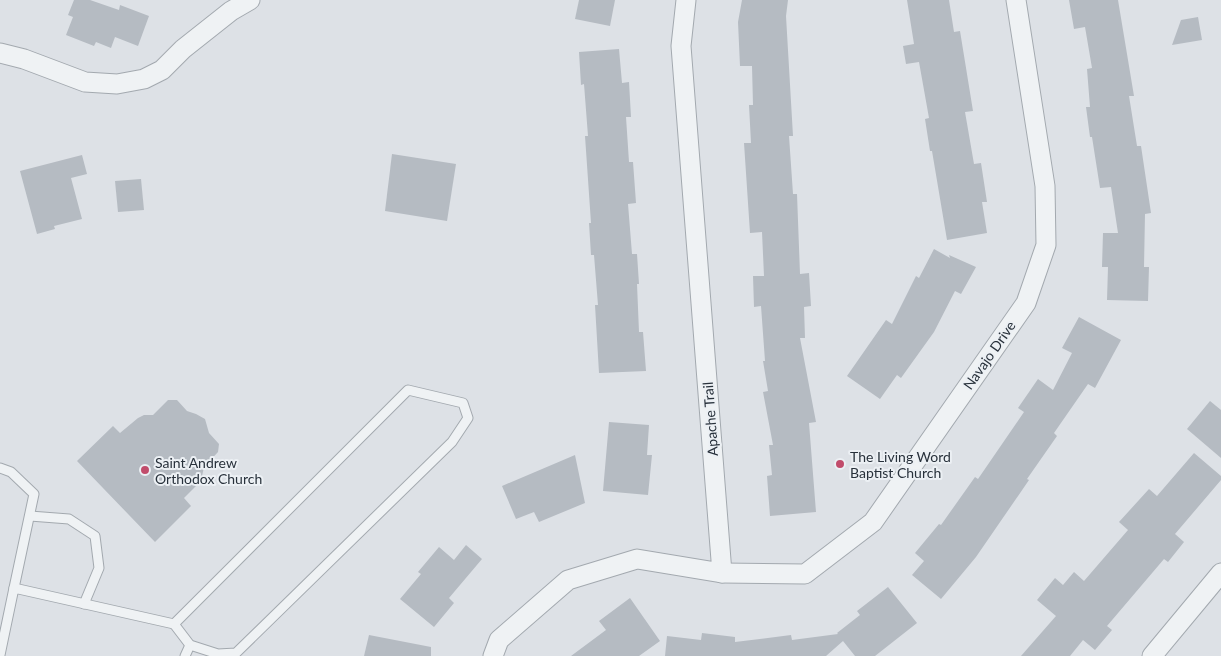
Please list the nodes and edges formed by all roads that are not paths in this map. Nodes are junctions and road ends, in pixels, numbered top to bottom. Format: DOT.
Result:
graph roads {
  1 [pos="250,0"];
  2 [pos="686,0"];
  3 [pos="1016,0"];
  4 [pos="0,53"];
  5 [pos="0,468"];
  6 [pos="30,516"];
  7 [pos="722,573"];
  8 [pos="1221,573"];
  9 [pos="14,588"];
  10 [pos="84,604"];
  11 [pos="174,624"];
  12 [pos="190,645"];
  13 [pos="1158,654"];
  14 [pos="0,655"];
  15 [pos="185,656"];
  16 [pos="493,656"];
  1 -- 4 [label="street"];
  2 -- 7 [label="street, Apache Trail"];
  3 -- 7 [label="street, Navajo Drive"];
  5 -- 6 [label="lane"];
  6 -- 9 [label="lane"];
  6 -- 10 [label="lane"];
  7 -- 16 [label="street"];
  8 -- 13 [label="street"];
  9 -- 10 [label="lane"];
  9 -- 14 [label="lane"];
  10 -- 11 [label="lane"];
  11 -- 12 [label="lane"];
  11 -- 12 [label="lane"];
  12 -- 15 [label="lane"];
}
